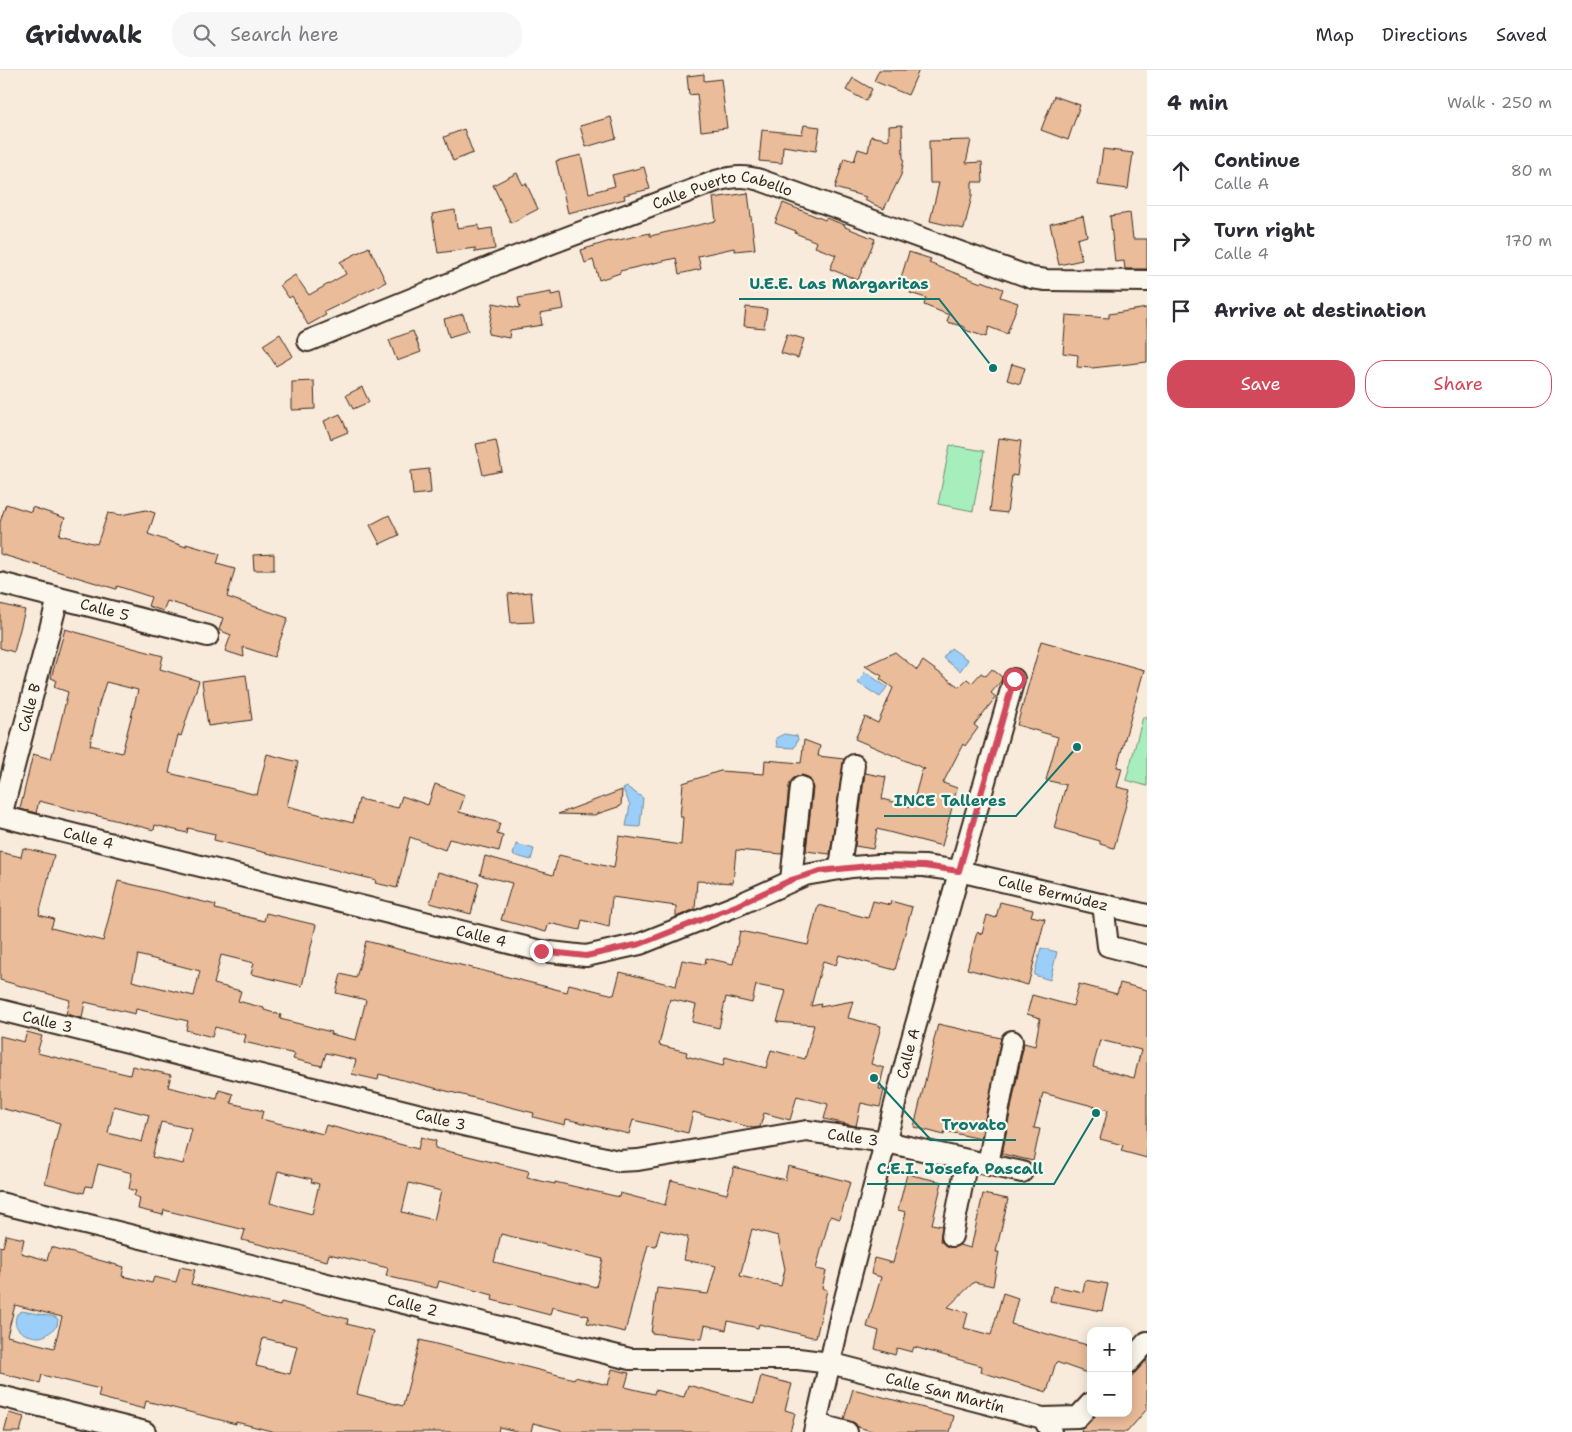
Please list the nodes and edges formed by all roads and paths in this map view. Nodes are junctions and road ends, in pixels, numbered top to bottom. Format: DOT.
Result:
graph roads {
  1 [pos="1147,281"];
  2 [pos="308,341"];
  3 [pos="0,583"];
  4 [pos="58,598"];
  5 [pos="208,636"];
  6 [pos="1014,679"];
  7 [pos="854,765"];
  8 [pos="801,787"];
  9 [pos="0,816"];
  10 [pos="840,868"];
  11 [pos="959,871"];
  12 [pos="791,880"];
  13 [pos="1103,904"];
  14 [pos="1147,915"];
  15 [pos="1147,956"];
  16 [pos="0,1010"];
  17 [pos="1012,1041"];
  18 [pos="886,1142"];
  19 [pos="967,1160"];
  20 [pos="988,1164"];
  21 [pos="1022,1172"];
  22 [pos="0,1203"];
  23 [pos="952,1236"];
  24 [pos="1147,1342"];
  25 [pos="1132,1359"];
  26 [pos="830,1363"];
  27 [pos="0,1396"];
  28 [pos="1087,1407"];
  29 [pos="1047,1425"];
  30 [pos="815,1428"];
  31 [pos="145,1432"];
  32 [pos="846,1432"];
  1 -- 2 [label="street, Calle Puerto Cabello"];
  3 -- 4 [label="street, Calle 5"];
  4 -- 5 [label="street, Calle 5"];
  4 -- 9 [label="street, Calle B"];
  6 -- 11 [label="street, Calle A"];
  7 -- 10 [label="street"];
  8 -- 12 [label="street"];
  9 -- 12 [label="street, Calle 4"];
  10 -- 11 [label="street, Calle 4"];
  10 -- 12 [label="street, Calle 4"];
  11 -- 13 [label="street, Calle Bermúdez"];
  11 -- 18 [label="street, Calle A"];
  13 -- 14 [label="street, Calle Bermúdez"];
  13 -- 15 [label="street"];
  16 -- 18 [label="street, Calle 3"];
  17 -- 20 [label="street"];
  18 -- 19 [label="street, Calle 3"];
  18 -- 26 [label="street, Calle A"];
  19 -- 20 [label="street, Calle 3"];
  19 -- 23 [label="street"];
  20 -- 21 [label="street, Calle 3"];
  22 -- 26 [label="street, Calle 2"];
  24 -- 25 [label="street"];
  26 -- 29 [label="street, Calle San Martín"];
  26 -- 30 [label="street, Calle A"];
  27 -- 31 [label="street"];
  28 -- 29 [label="street, Calle San Martín"];
  30 -- 32 [label="street"];
}
